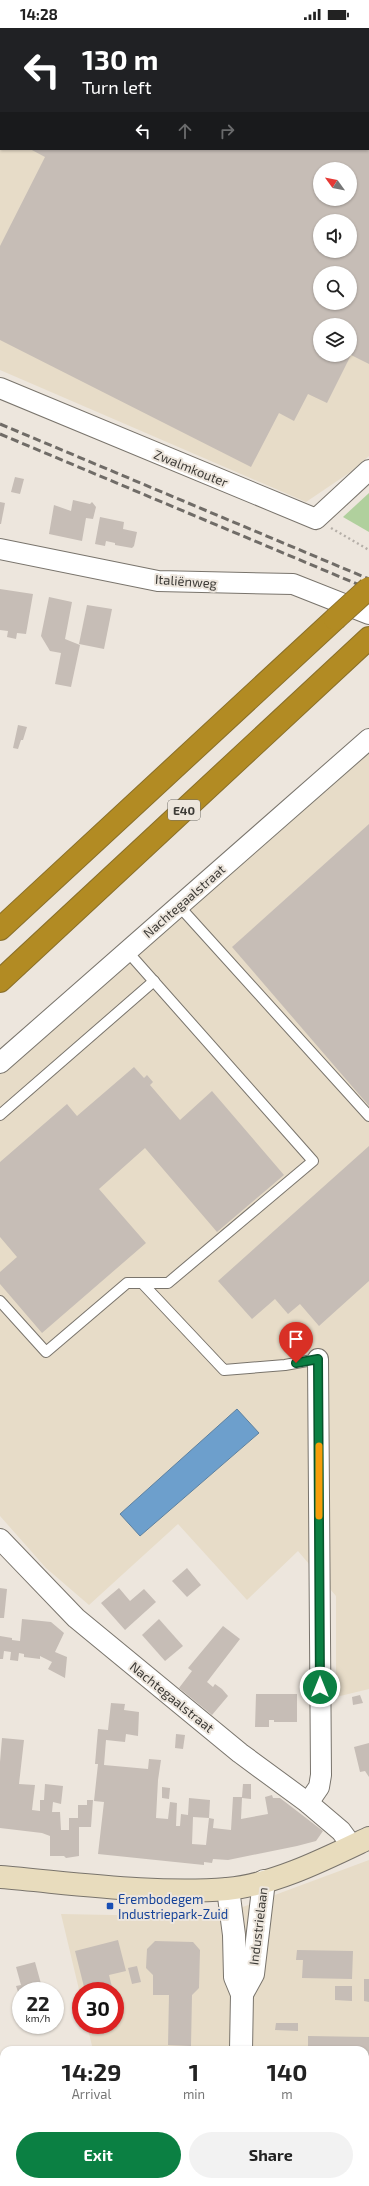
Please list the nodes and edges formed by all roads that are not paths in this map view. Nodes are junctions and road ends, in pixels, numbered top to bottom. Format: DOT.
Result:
graph roads {
  1 [pos="0,388"];
  2 [pos="369,470"];
  3 [pos="0,549"];
  4 [pos="369,588"];
  5 [pos="369,614"];
  6 [pos="369,638"];
  7 [pos="369,738"];
  8 [pos="178,906"];
  9 [pos="0,929"];
  10 [pos="127,951"];
  11 [pos="0,981"];
  12 [pos="154,981"];
  13 [pos="0,1063"];
  14 [pos="0,1115"];
  15 [pos="369,1116"];
  16 [pos="143,1284"];
  17 [pos="0,1301"];
  18 [pos="318,1359"];
  19 [pos="0,1539"];
  20 [pos="308,1803"];
  21 [pos="361,1842"];
  22 [pos="0,1877"];
  23 [pos="264,1880"];
  24 [pos="228,1889"];
  25 [pos="242,1994"];
  26 [pos="241,2046"];
  1 -- 2 [label="street, Zwalmkouter"];
  3 -- 5 [label="street, Italiënweg"];
  4 -- 9 [label="highway, E40, bridge"];
  6 -- 11 [label="highway, E40"];
  7 -- 8 [label="street, Nachtegaalstraat"];
  8 -- 10 [label="street, Nachtegaalstraat"];
  8 -- 15 [label="lane"];
  10 -- 12 [label="lane"];
  10 -- 13 [label="street, Nachtegaalstraat"];
  12 -- 14 [label="lane"];
  12 -- 16 [label="lane"];
  16 -- 17 [label="lane"];
  16 -- 18 [label="lane"];
  18 -- 20 [label="street"];
  19 -- 20 [label="street, Nachtegaalstraat"];
  20 -- 21 [label="street, Nachtegaalstraat"];
  21 -- 23 [label="main road"];
  22 -- 24 [label="main road"];
  23 -- 24 [label="main road"];
  23 -- 25 [label="street, Industrielaan"];
  24 -- 25 [label="street, Industrielaan"];
  25 -- 26 [label="street, Industrielaan"];
}
